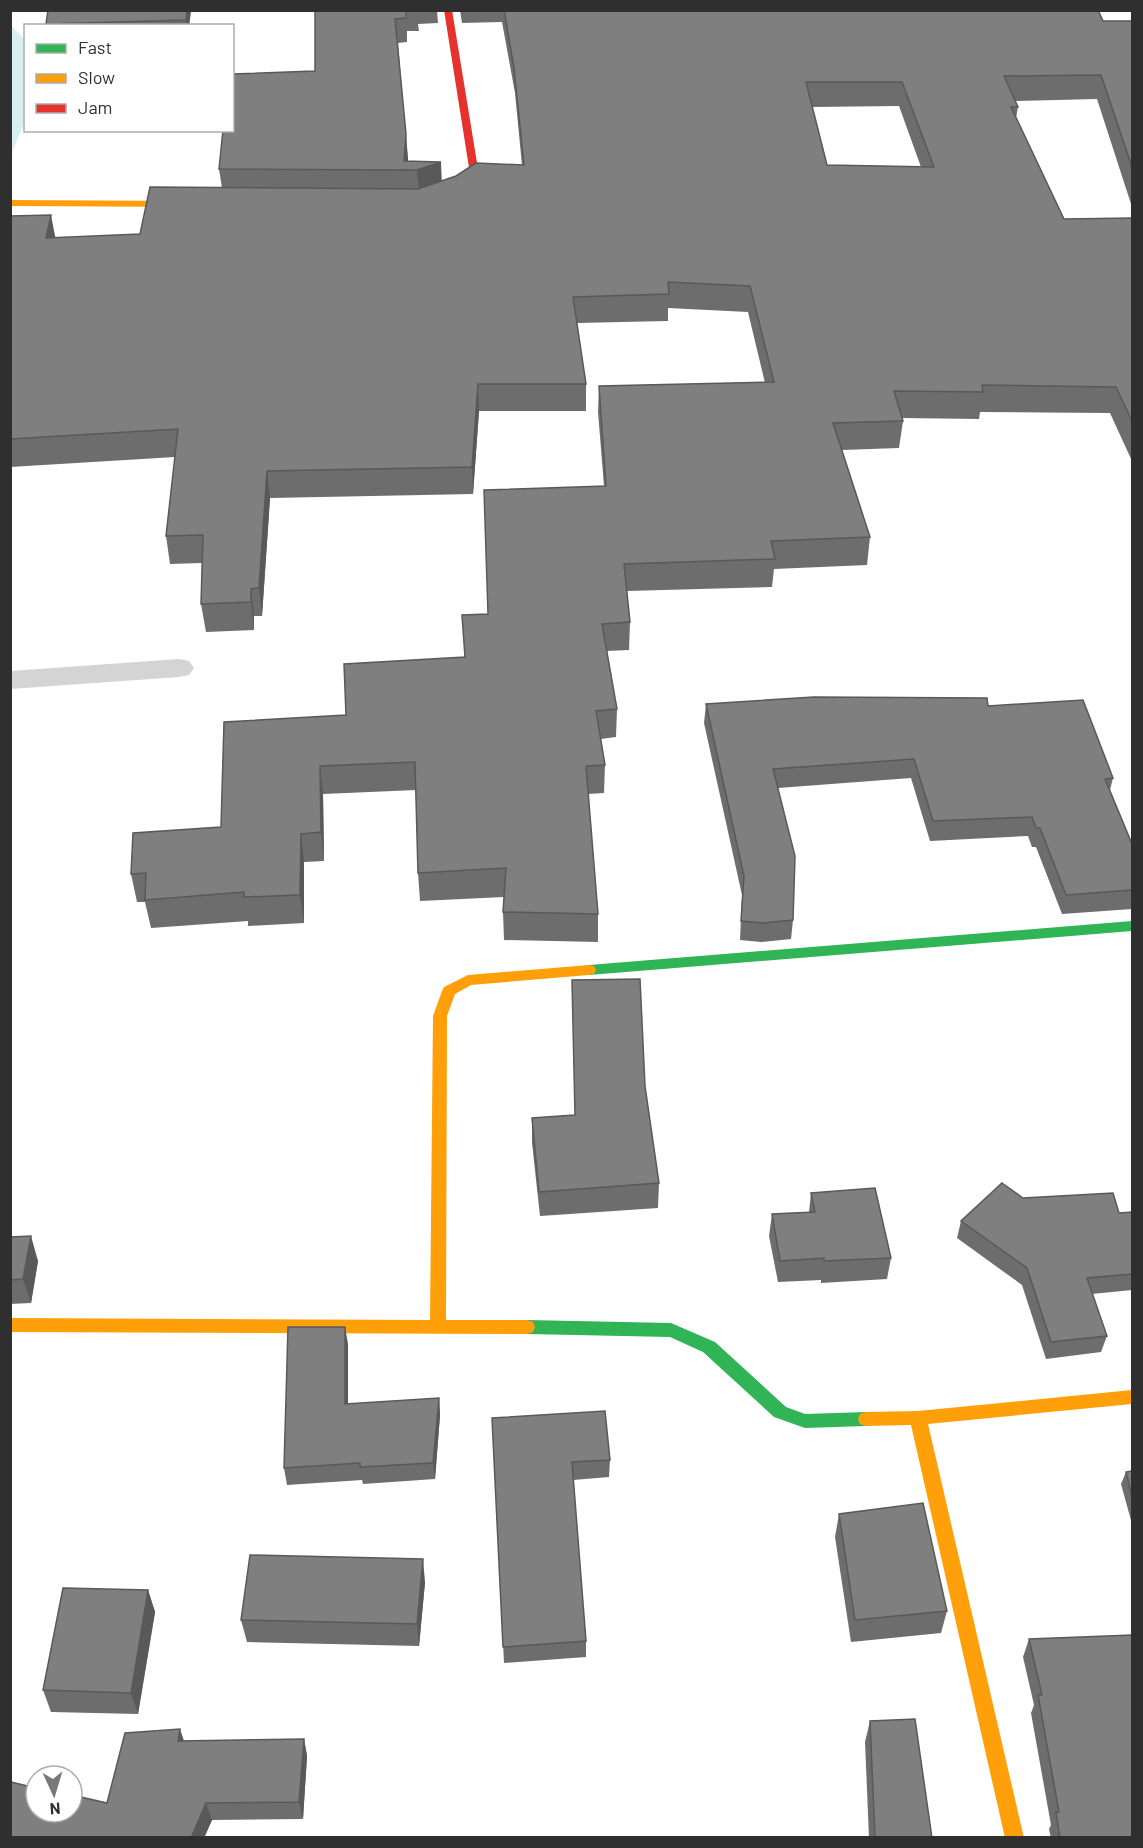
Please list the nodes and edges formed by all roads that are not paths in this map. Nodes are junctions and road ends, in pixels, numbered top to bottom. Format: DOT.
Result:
graph roads {
  1 [pos="448,10"];
  2 [pos="437,201"];
  3 [pos="10,203"];
  4 [pos="209,204"];
  5 [pos="179,668"];
  6 [pos="10,680"];
  7 [pos="1132,926"];
  8 [pos="10,1325"];
  9 [pos="438,1325"];
  10 [pos="1132,1397"];
  11 [pos="918,1418"];
  12 [pos="1015,1838"];
  1 -- 2 [label="street"];
  3 -- 4 [label="street"];
  5 -- 6 [label="street"];
  7 -- 9 [label="street"];
  8 -- 9 [label="street"];
  9 -- 11 [label="street"];
  10 -- 11 [label="street"];
  11 -- 12 [label="street"];
}
